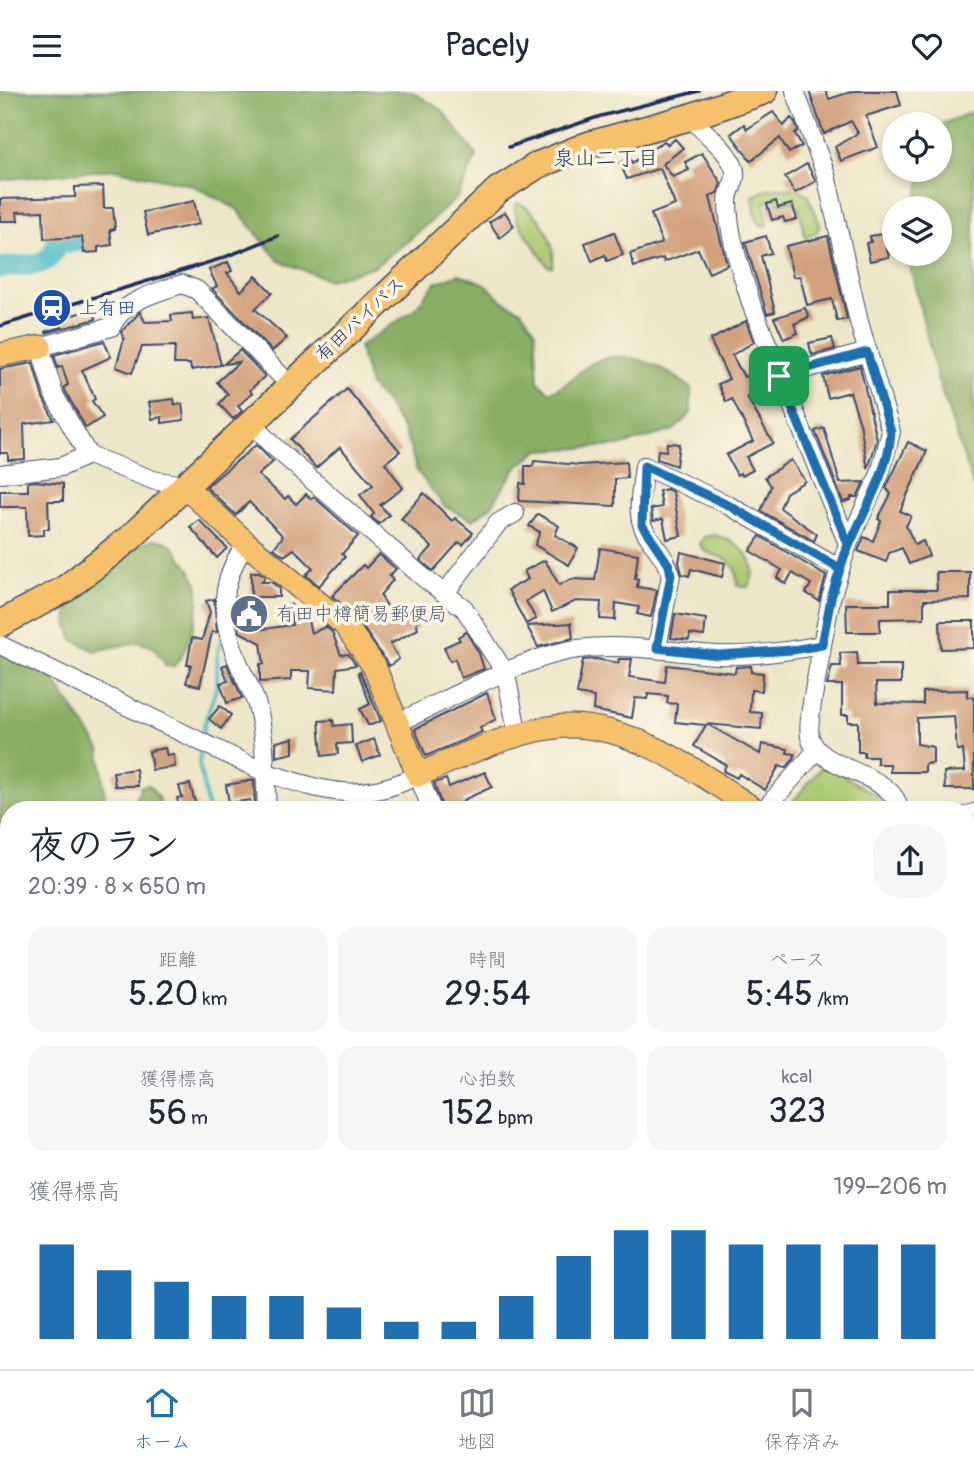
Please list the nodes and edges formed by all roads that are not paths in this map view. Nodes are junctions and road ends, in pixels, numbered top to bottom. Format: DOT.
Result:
graph roads {
  1 [pos="764,91"];
  2 [pos="794,91"];
  3 [pos="690,117"];
  4 [pos="40,347"];
  5 [pos="867,352"];
  6 [pos="0,355"];
  7 [pos="779,376"];
  8 [pos="290,385"];
  9 [pos="250,422"];
  10 [pos="88,455"];
  11 [pos="0,474"];
  12 [pos="183,485"];
  13 [pos="515,513"];
  14 [pos="246,543"];
  15 [pos="848,544"];
  16 [pos="840,569"];
  17 [pos="445,593"];
  18 [pos="0,624"];
  19 [pos="0,645"];
  20 [pos="822,645"];
  21 [pos="657,648"];
  22 [pos="506,674"];
  23 [pos="397,723"];
  24 [pos="518,736"];
  25 [pos="817,750"];
  26 [pos="264,772"];
  27 [pos="418,775"];
  28 [pos="266,801"];
  29 [pos="428,801"];
  30 [pos="741,801"];
  31 [pos="772,801"];
  32 [pos="896,801"];
  1 -- 3 [label="highway, 有田バイパス"];
  2 -- 5 [label="street"];
  3 -- 7 [label="street"];
  3 -- 8 [label="highway, 有田バイパス"];
  4 -- 6 [label="main road"];
  4 -- 8 [label="street"];
  4 -- 10 [label="street"];
  5 -- 7 [label="street"];
  5 -- 15 [label="street"];
  7 -- 15 [label="street"];
  8 -- 9 [label="highway, 有田バイパス"];
  9 -- 12 [label="highway, 有田バイパス"];
  9 -- 17 [label="street"];
  10 -- 11 [label="street"];
  10 -- 12 [label="street"];
  12 -- 14 [label="main road"];
  12 -- 18 [label="highway, 有田バイパス"];
  13 -- 17 [label="street"];
  14 -- 23 [label="main road"];
  14 -- 26 [label="street"];
  15 -- 16 [label="street"];
  16 -- 20 [label="street"];
  16 -- 21 [label="street"];
  17 -- 22 [label="street"];
  19 -- 26 [label="street"];
  20 -- 21 [label="street"];
  20 -- 25 [label="street"];
  21 -- 22 [label="street"];
  22 -- 23 [label="street"];
  22 -- 24 [label="street"];
  23 -- 27 [label="main road"];
  24 -- 27 [label="main road"];
  24 -- 30 [label="main road"];
  25 -- 31 [label="street"];
  25 -- 32 [label="street"];
  26 -- 27 [label="street"];
  26 -- 28 [label="street"];
  27 -- 29 [label="street"];
}
